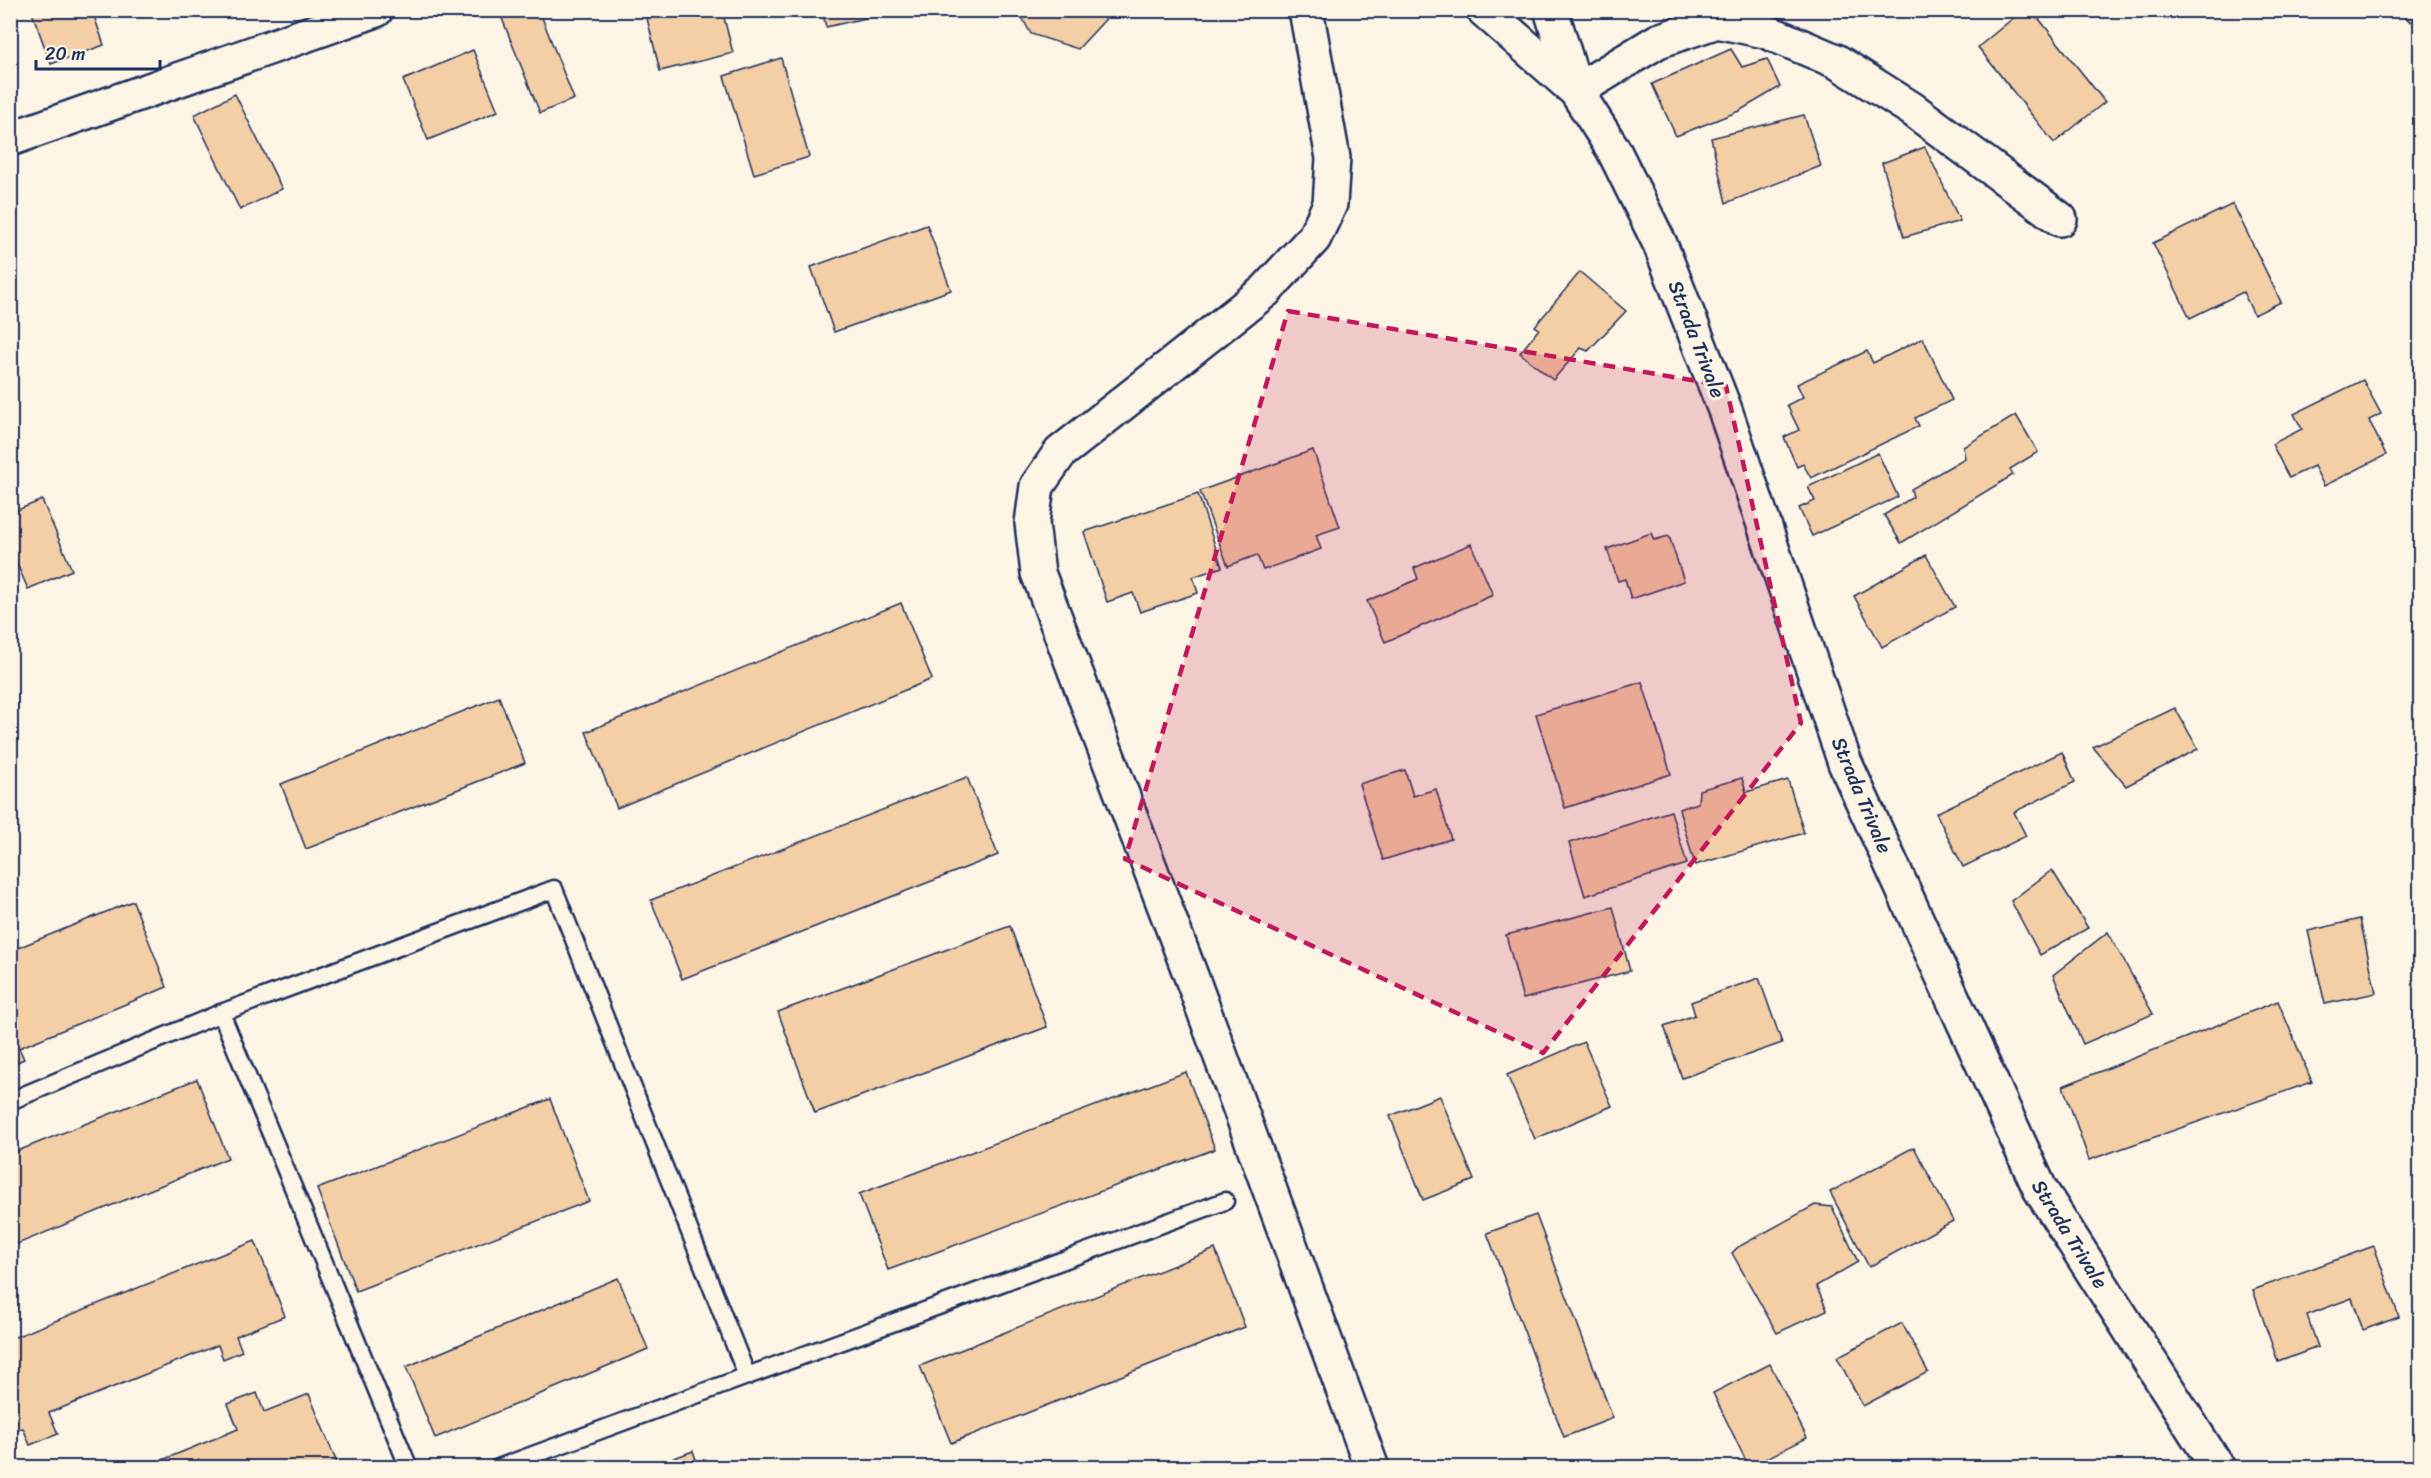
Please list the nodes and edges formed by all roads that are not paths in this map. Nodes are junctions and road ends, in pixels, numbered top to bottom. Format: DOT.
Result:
graph roads {
  1 [pos="376,10"];
  2 [pos="1306,10"];
  3 [pos="1484,10"];
  4 [pos="1551,10"];
  5 [pos="1576,91"];
  6 [pos="10,139"];
  7 [pos="2060,219"];
  8 [pos="221,1013"];
  9 [pos="10,1101"];
  10 [pos="1225,1201"];
  11 [pos="747,1376"];
  12 [pos="409,1467"];
  13 [pos="498,1467"];
  14 [pos="1372,1467"];
  15 [pos="2218,1467"];
  1 -- 6 [label="street"];
  2 -- 14 [label="street"];
  3 -- 5 [label="street, Strada Trivale"];
  4 -- 5 [label="street, Strada Trivale"];
  5 -- 7 [label="street"];
  5 -- 15 [label="street, Strada Trivale"];
  8 -- 9 [label="lane"];
  8 -- 11 [label="lane"];
  8 -- 12 [label="lane"];
  10 -- 11 [label="lane"];
  11 -- 13 [label="lane"];
}
